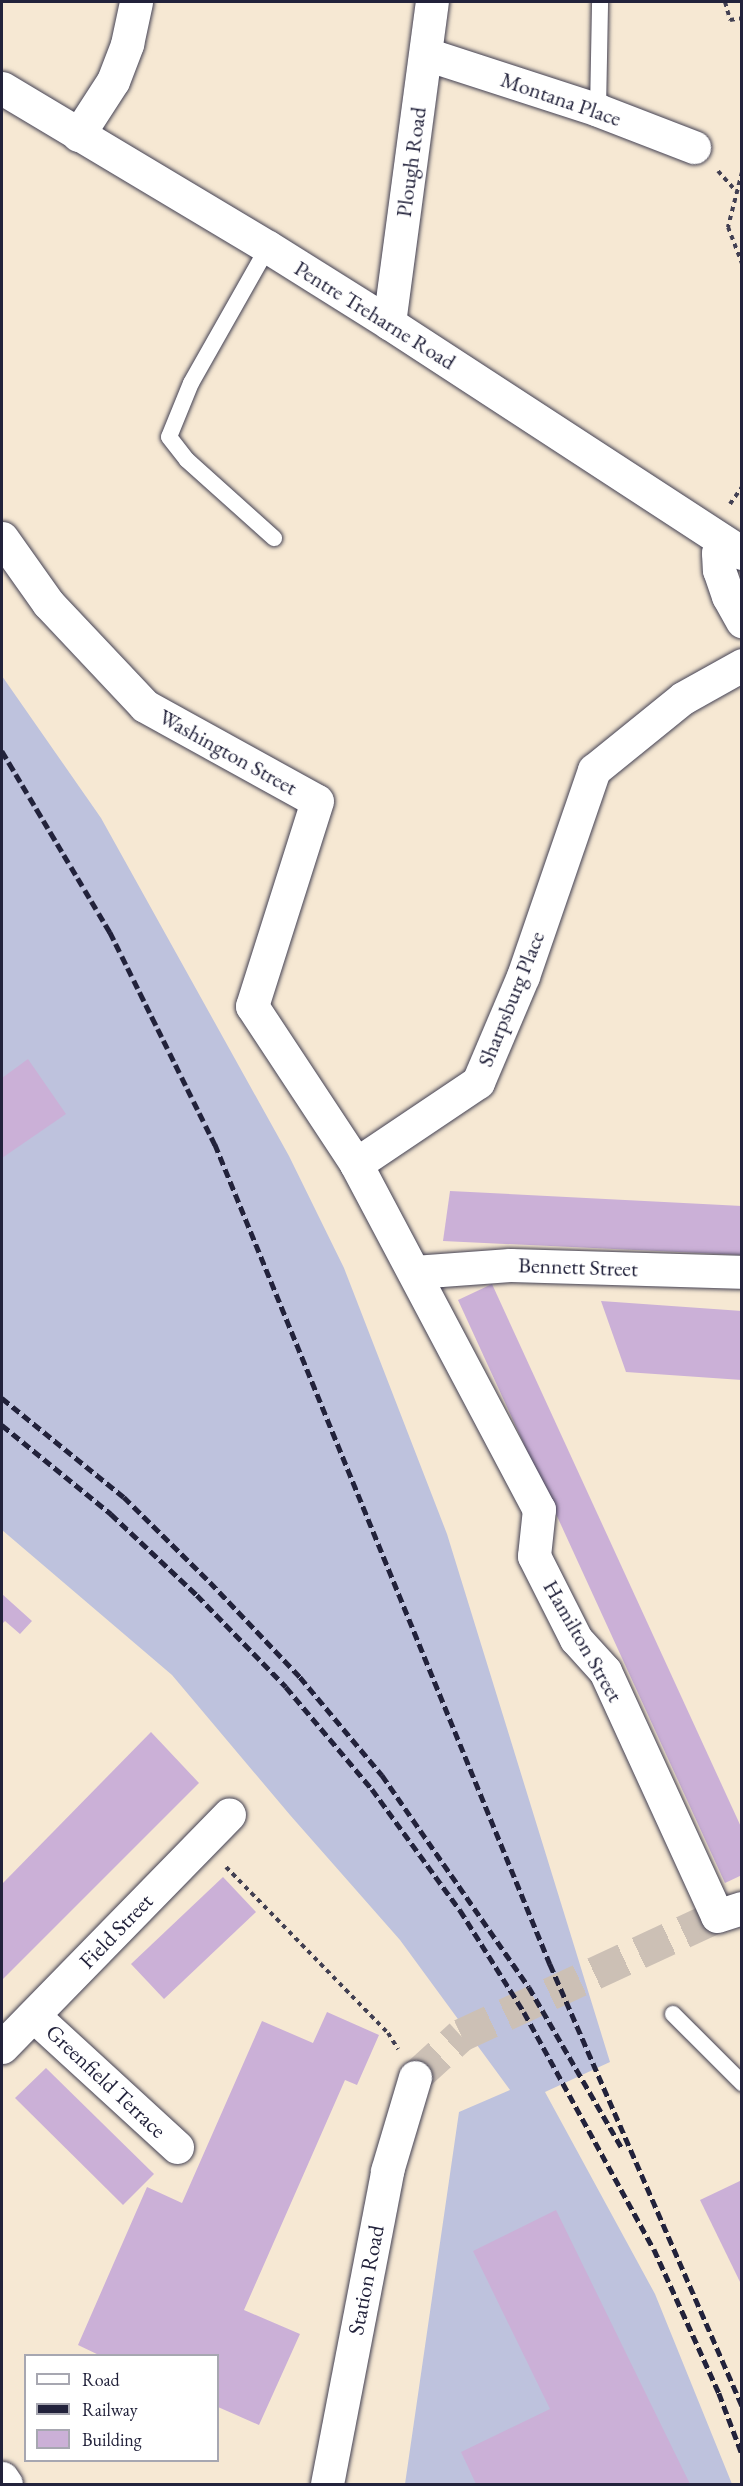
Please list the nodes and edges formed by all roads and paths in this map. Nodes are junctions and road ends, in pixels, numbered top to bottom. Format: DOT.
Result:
graph roads {
  1 [pos="136,2"];
  2 [pos="432,2"];
  3 [pos="600,2"];
  4 [pos="725,2"];
  5 [pos="741,18"];
  6 [pos="426,54"];
  7 [pos="2,88"];
  8 [pos="598,110"];
  9 [pos="78,135"];
  10 [pos="694,147"];
  11 [pos="741,172"];
  12 [pos="268,247"];
  13 [pos="741,262"];
  14 [pos="389,323"];
  15 [pos="2,538"];
  16 [pos="274,538"];
  17 [pos="731,546"];
  18 [pos="741,621"];
  19 [pos="741,665"];
  20 [pos="356,1164"];
  21 [pos="414,1272"];
  22 [pos="741,1272"];
  23 [pos="230,1814"];
  24 [pos="255,1895"];
  25 [pos="729,1912"];
  26 [pos="672,2014"];
  27 [pos="34,2016"];
  28 [pos="2,2047"];
  29 [pos="415,2078"];
  30 [pos="741,2083"];
  31 [pos="177,2147"];
  32 [pos="2,2478"];
  33 [pos="6,2484"];
  34 [pos="327,2484"];
  1 -- 9 [label="street"];
  2 -- 6 [label="street, Plough Road"];
  3 -- 8 [label="lane"];
  4 -- 5 [label="path"];
  6 -- 8 [label="street, Montana Place"];
  6 -- 14 [label="street, Plough Road"];
  7 -- 9 [label="street, Pentre Treharne Road"];
  8 -- 10 [label="street, Montana Place"];
  9 -- 12 [label="street, Pentre Treharne Road"];
  11 -- 13 [label="path"];
  12 -- 14 [label="street, Pentre Treharne Road"];
  12 -- 16 [label="lane"];
  14 -- 17 [label="street, Pentre Treharne Road"];
  15 -- 20 [label="street, Washington Street"];
  17 -- 18 [label="street"];
  19 -- 20 [label="street, Sharpsburg Place"];
  20 -- 21 [label="street, Hamilton Street"];
  21 -- 22 [label="street, Bennett Street"];
  21 -- 25 [label="street, Hamilton Street"];
  23 -- 27 [label="street, Field Street"];
  24 -- 29 [label="path"];
  26 -- 30 [label="lane"];
  27 -- 28 [label="street, Field Street"];
  27 -- 31 [label="street, Greenfield Terrace"];
  29 -- 34 [label="street, Station Road"];
  32 -- 33 [label="street"];
}
